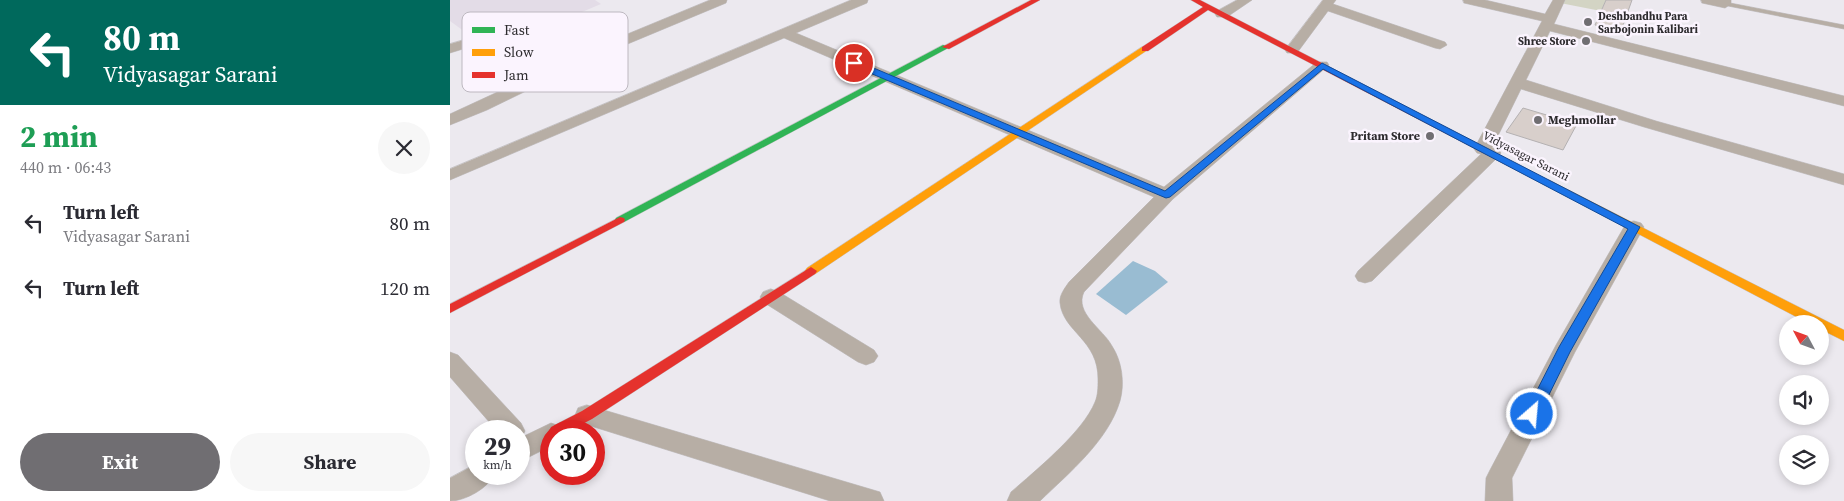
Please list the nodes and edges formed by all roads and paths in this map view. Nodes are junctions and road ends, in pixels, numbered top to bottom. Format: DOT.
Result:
graph roads {
  1 [pos="721,0"];
  2 [pos="862,0"];
  3 [pos="1036,0"];
  4 [pos="1195,0"];
  5 [pos="1246,0"];
  6 [pos="1469,0"];
  7 [pos="1560,0"];
  8 [pos="1707,0"];
  9 [pos="1725,2"];
  10 [pos="1328,3"];
  11 [pos="1207,6"];
  12 [pos="1222,14"];
  13 [pos="1548,23"];
  14 [pos="1844,26"];
  15 [pos="784,34"];
  16 [pos="628,39"];
  17 [pos="462,45"];
  18 [pos="1440,45"];
  19 [pos="450,49"];
  20 [pos="1292,50"];
  21 [pos="1322,66"];
  22 [pos="889,78"];
  23 [pos="1518,82"];
  24 [pos="513,92"];
  25 [pos="1844,101"];
  26 [pos="450,120"];
  27 [pos="1020,134"];
  28 [pos="1487,151"];
  29 [pos="450,176"];
  30 [pos="1844,180"];
  31 [pos="1166,195"];
  32 [pos="1634,227"];
  33 [pos="1365,276"];
  34 [pos="770,297"];
  35 [pos="450,309"];
  36 [pos="1844,336"];
  37 [pos="866,356"];
  38 [pos="450,361"];
  39 [pos="587,415"];
  40 [pos="500,420"];
  41 [pos="577,420"];
  42 [pos="465,483"];
  43 [pos="450,492"];
  44 [pos="870,501"];
  45 [pos="1021,501"];
  46 [pos="1499,501"];
  1 -- 16 [label="street"];
  2 -- 15 [label="street"];
  3 -- 22 [label="street"];
  4 -- 11 [label="street, Vidyasagar Sarani"];
  5 -- 12 [label="street"];
  6 -- 13 [label="street"];
  7 -- 13 [label="street"];
  8 -- 9 [label="street"];
  9 -- 14 [label="lane"];
  10 -- 18 [label="street"];
  10 -- 20 [label="street"];
  11 -- 12 [label="street, Vidyasagar Sarani"];
  11 -- 27 [label="street"];
  12 -- 20 [label="street, Vidyasagar Sarani"];
  13 -- 23 [label="street"];
  13 -- 25 [label="street"];
  15 -- 22 [label="street"];
  15 -- 29 [label="street"];
  17 -- 19 [label="street"];
  20 -- 21 [label="street, Vidyasagar Sarani"];
  21 -- 28 [label="street, Vidyasagar Sarani"];
  21 -- 31 [label="street"];
  22 -- 27 [label="street"];
  22 -- 35 [label="street"];
  23 -- 28 [label="street"];
  23 -- 30 [label="street"];
  24 -- 26 [label="street"];
  27 -- 31 [label="street"];
  27 -- 34 [label="street"];
  28 -- 32 [label="street, Vidyasagar Sarani"];
  28 -- 33 [label="street"];
  31 -- 45 [label="street"];
  32 -- 36 [label="street, Vidyasagar Sarani"];
  32 -- 46 [label="street"];
  34 -- 37 [label="street"];
  34 -- 39 [label="street"];
  38 -- 40 [label="street"];
  39 -- 41 [label="street"];
  39 -- 44 [label="street"];
  42 -- 43 [label="street"];
}
